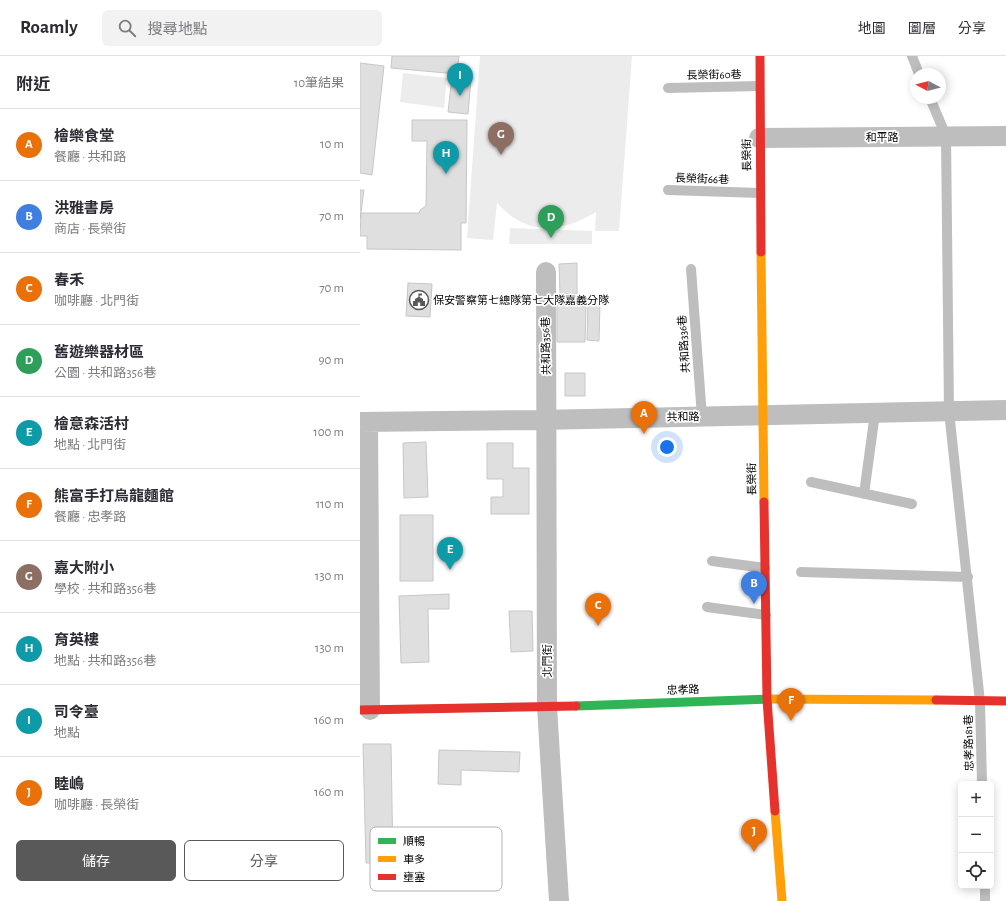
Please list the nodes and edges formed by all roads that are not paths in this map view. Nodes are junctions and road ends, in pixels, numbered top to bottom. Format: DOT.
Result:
graph roads {
  1 [pos="760,56"];
  2 [pos="912,56"];
  3 [pos="917,68"];
  4 [pos="759,86"];
  5 [pos="668,88"];
  6 [pos="933,104"];
  7 [pos="946,136"];
  8 [pos="1006,136"];
  9 [pos="759,138"];
  10 [pos="668,190"];
  11 [pos="760,193"];
  12 [pos="691,269"];
  13 [pos="546,272"];
  14 [pos="1006,410"];
  15 [pos="949,411"];
  16 [pos="875,413"];
  17 [pos="763,415"];
  18 [pos="702,417"];
  19 [pos="547,420"];
  20 [pos="364,422"];
  21 [pos="811,482"];
  22 [pos="864,494"];
  23 [pos="912,504"];
  24 [pos="712,561"];
  25 [pos="765,568"];
  26 [pos="801,572"];
  27 [pos="968,578"];
  28 [pos="707,607"];
  29 [pos="766,615"];
  30 [pos="767,699"];
  31 [pos="1006,701"];
  32 [pos="980,702"];
  33 [pos="547,707"];
  34 [pos="365,710"];
  35 [pos="982,781"];
  36 [pos="985,889"];
  37 [pos="559,901"];
  38 [pos="782,901"];
  39 [pos="985,901"];
  1 -- 4 [label="street, 長榮街"];
  2 -- 3 [label="lane"];
  4 -- 5 [label="lane, 長榮街60巷"];
  4 -- 9 [label="street, 長榮街"];
  6 -- 7 [label="lane"];
  7 -- 8 [label="street, 和平路"];
  7 -- 9 [label="street, 和平路"];
  7 -- 15 [label="lane, 忠孝路181巷"];
  9 -- 11 [label="street, 長榮街"];
  10 -- 11 [label="lane, 長榮街66巷"];
  11 -- 17 [label="street, 長榮街"];
  12 -- 18 [label="lane, 共和路336巷"];
  13 -- 19 [label="street, 共和路356巷"];
  14 -- 15 [label="street, 共和路"];
  15 -- 16 [label="street, 共和路"];
  15 -- 27 [label="lane, 忠孝路181巷"];
  16 -- 17 [label="street, 共和路"];
  16 -- 22 [label="lane"];
  17 -- 18 [label="street, 共和路"];
  17 -- 25 [label="street, 長榮街"];
  18 -- 19 [label="street, 共和路"];
  19 -- 20 [label="street, 共和路"];
  19 -- 33 [label="street, 北門街"];
  20 -- 34 [label="street"];
  21 -- 22 [label="lane"];
  22 -- 23 [label="lane"];
  24 -- 25 [label="lane"];
  25 -- 29 [label="street, 長榮街"];
  26 -- 27 [label="lane"];
  27 -- 32 [label="lane, 忠孝路181巷"];
  28 -- 29 [label="lane"];
  29 -- 30 [label="street, 長榮街"];
  30 -- 32 [label="street, 忠孝路"];
  30 -- 33 [label="street, 忠孝路"];
  30 -- 38 [label="street, 長榮街"];
  31 -- 32 [label="street, 忠孝路"];
  32 -- 35 [label="lane, 忠孝路181巷"];
  33 -- 34 [label="street, 忠孝路"];
  33 -- 37 [label="street, 北門街"];
  36 -- 39 [label="lane"];
}
